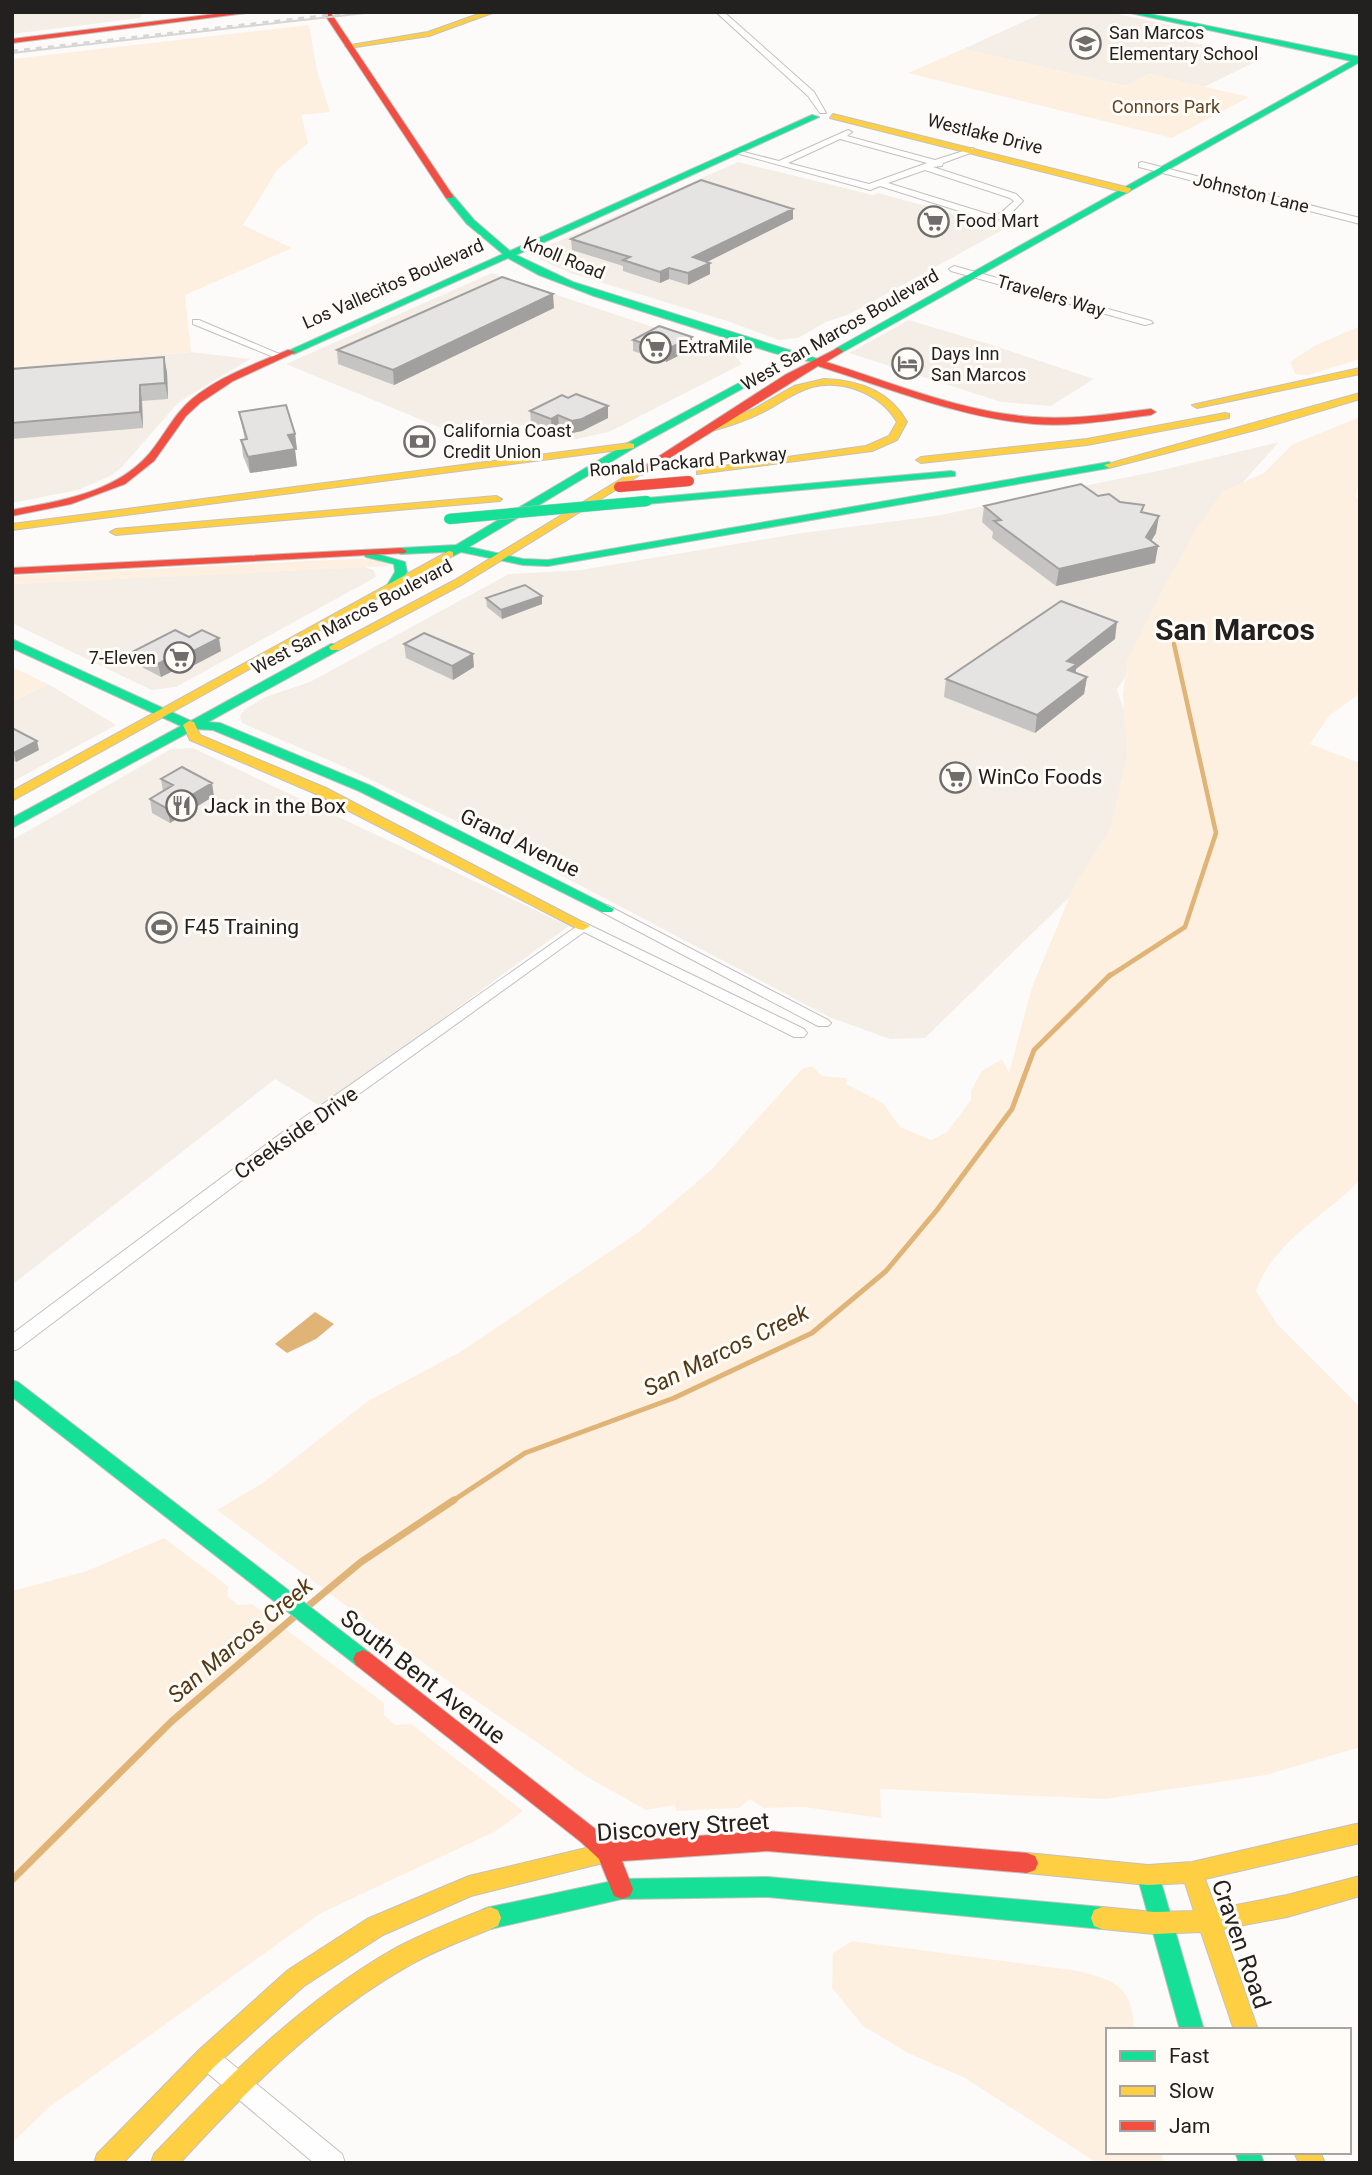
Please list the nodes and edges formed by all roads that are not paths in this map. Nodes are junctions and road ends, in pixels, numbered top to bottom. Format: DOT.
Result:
graph roads {
  1 [pos="251,12"];
  2 [pos="326,12"];
  3 [pos="492,12"];
  4 [pos="719,12"];
  5 [pos="1129,12"];
  6 [pos="12,41"];
  7 [pos="349,46"];
  8 [pos="1359,54"];
  9 [pos="1338,56"];
  10 [pos="824,115"];
  11 [pos="853,129"];
  12 [pos="839,136"];
  13 [pos="970,150"];
  14 [pos="736,152"];
  15 [pos="779,164"];
  16 [pos="939,164"];
  17 [pos="1142,165"];
  18 [pos="928,168"];
  19 [pos="1163,170"];
  20 [pos="878,183"];
  21 [pos="1107,185"];
  22 [pos="1128,190"];
  23 [pos="1360,220"];
  24 [pos="507,255"];
  25 [pos="954,269"];
  26 [pos="976,275"];
  27 [pos="873,314"];
  28 [pos="196,323"];
  29 [pos="1148,323"];
  30 [pos="865,337"];
  31 [pos="279,356"];
  32 [pos="792,356"];
  33 [pos="817,362"];
  34 [pos="1360,371"];
  35 [pos="1360,376"];
  36 [pos="1360,396"];
  37 [pos="1259,426"];
  38 [pos="712,428"];
  39 [pos="630,446"];
  40 [pos="695,476"];
  41 [pos="12,513"];
  42 [pos="12,527"];
  43 [pos="104,533"];
  44 [pos="272,535"];
  45 [pos="65,537"];
  46 [pos="12,542"];
  47 [pos="135,548"];
  48 [pos="459,548"];
  49 [pos="341,552"];
  50 [pos="503,556"];
  51 [pos="12,559"];
  52 [pos="12,571"];
  53 [pos="392,587"];
  54 [pos="12,643"];
  55 [pos="165,713"];
  56 [pos="189,725"];
  57 [pos="12,797"];
  58 [pos="12,824"];
  59 [pos="607,909"];
  60 [pos="583,926"];
  61 [pos="823,1023"];
  62 [pos="800,1033"];
  63 [pos="12,1344"];
  64 [pos="12,1387"];
  65 [pos="1360,1833"];
  66 [pos="607,1852"];
  67 [pos="1192,1872"];
  68 [pos="1148,1875"];
  69 [pos="1360,1886"];
  70 [pos="622,1889"];
  71 [pos="1207,1920"];
  72 [pos="1162,1923"];
  73 [pos="1191,2028"];
  74 [pos="1245,2028"];
  75 [pos="207,2058"];
  76 [pos="236,2084"];
  77 [pos="106,2163"];
  78 [pos="163,2163"];
  79 [pos="333,2163"];
  1 -- 6 [label="main road"];
  2 -- 7 [label="main road, Knoll Road"];
  3 -- 7 [label="main road"];
  4 -- 10 [label="street"];
  5 -- 9 [label="main road"];
  7 -- 24 [label="main road, Knoll Road"];
  8 -- 9 [label="main road"];
  8 -- 19 [label="main road, West San Marcos Boulevard"];
  9 -- 17 [label="main road, West San Marcos Boulevard"];
  10 -- 13 [label="main road, Westlake Drive"];
  10 -- 14 [label="main road, Los Vallecitos Boulevard"];
  11 -- 12 [label="street"];
  12 -- 15 [label="street"];
  12 -- 16 [label="street"];
  13 -- 16 [label="street"];
  13 -- 21 [label="main road, Westlake Drive"];
  14 -- 15 [label="street"];
  14 -- 24 [label="main road, Los Vallecitos Boulevard"];
  15 -- 20 [label="street"];
  16 -- 18 [label="street"];
  17 -- 19 [label="street, Johnston Lane"];
  17 -- 21 [label="main road, West San Marcos Boulevard"];
  18 -- 20 [label="street"];
  18 -- 20 [label="street"];
  19 -- 22 [label="main road, West San Marcos Boulevard"];
  19 -- 23 [label="street, Johnston Lane"];
  21 -- 22 [label="main road, Westlake Drive"];
  21 -- 25 [label="main road, West San Marcos Boulevard"];
  22 -- 26 [label="main road, West San Marcos Boulevard"];
  24 -- 31 [label="main road, Los Vallecitos Boulevard"];
  24 -- 32 [label="main road, Knoll Road"];
  25 -- 26 [label="street, Travelers Way"];
  25 -- 27 [label="main road, West San Marcos Boulevard"];
  26 -- 29 [label="street, Travelers Way"];
  26 -- 30 [label="main road, West San Marcos Boulevard"];
  27 -- 30 [label="main road"];
  27 -- 32 [label="main road, West San Marcos Boulevard"];
  28 -- 31 [label="street"];
  30 -- 33 [label="main road, West San Marcos Boulevard"];
  31 -- 41 [label="main road, Los Vallecitos Boulevard"];
  32 -- 33 [label="main road, Knoll Road"];
  32 -- 39 [label="main road, West San Marcos Boulevard"];
  33 -- 34 [label="main road, Knoll Road"];
  33 -- 38 [label="main road, West San Marcos Boulevard"];
  35 -- 40 [label="main road, Ronald Packard Parkway"];
  36 -- 37 [label="main road, Ronald Packard Parkway"];
  37 -- 44 [label="main road, Ronald Packard Parkway, bridge"];
  37 -- 50 [label="main road"];
  38 -- 40 [label="main road"];
  38 -- 50 [label="main road, West San Marcos Boulevard"];
  39 -- 42 [label="main road"];
  39 -- 48 [label="main road, West San Marcos Boulevard"];
  40 -- 43 [label="main road, Ronald Packard Parkway, bridge"];
  45 -- 46 [label="main road"];
  47 -- 51 [label="main road"];
  48 -- 49 [label="main road"];
  48 -- 50 [label="main road"];
  48 -- 53 [label="main road, West San Marcos Boulevard"];
  49 -- 52 [label="main road"];
  49 -- 53 [label="main road"];
  50 -- 56 [label="main road, West San Marcos Boulevard"];
  53 -- 55 [label="main road, West San Marcos Boulevard"];
  54 -- 55 [label="main road, Grand Avenue"];
  55 -- 56 [label="main road, Grand Avenue"];
  55 -- 57 [label="main road, West San Marcos Boulevard"];
  56 -- 58 [label="main road, West San Marcos Boulevard"];
  56 -- 59 [label="main road, Grand Avenue"];
  56 -- 60 [label="main road, Grand Avenue"];
  59 -- 61 [label="street, Grand Avenue"];
  60 -- 62 [label="street, Grand Avenue"];
  60 -- 63 [label="street, Creekside Drive"];
  64 -- 66 [label="main road, South Bent Avenue"];
  65 -- 67 [label="main road, Discovery Street"];
  66 -- 68 [label="main road, Discovery Street"];
  66 -- 70 [label="main road, South Bent Avenue"];
  66 -- 75 [label="main road, Discovery Street"];
  67 -- 68 [label="main road, Discovery Street"];
  67 -- 71 [label="main road, Craven Road"];
  68 -- 72 [label="main road"];
  69 -- 71 [label="main road"];
  70 -- 72 [label="main road"];
  70 -- 76 [label="main road"];
  71 -- 72 [label="main road"];
  71 -- 74 [label="main road, Craven Road"];
  72 -- 73 [label="main road"];
  75 -- 76 [label="street"];
  75 -- 77 [label="main road, Discovery Street"];
  76 -- 78 [label="main road"];
  76 -- 79 [label="street"];
}
